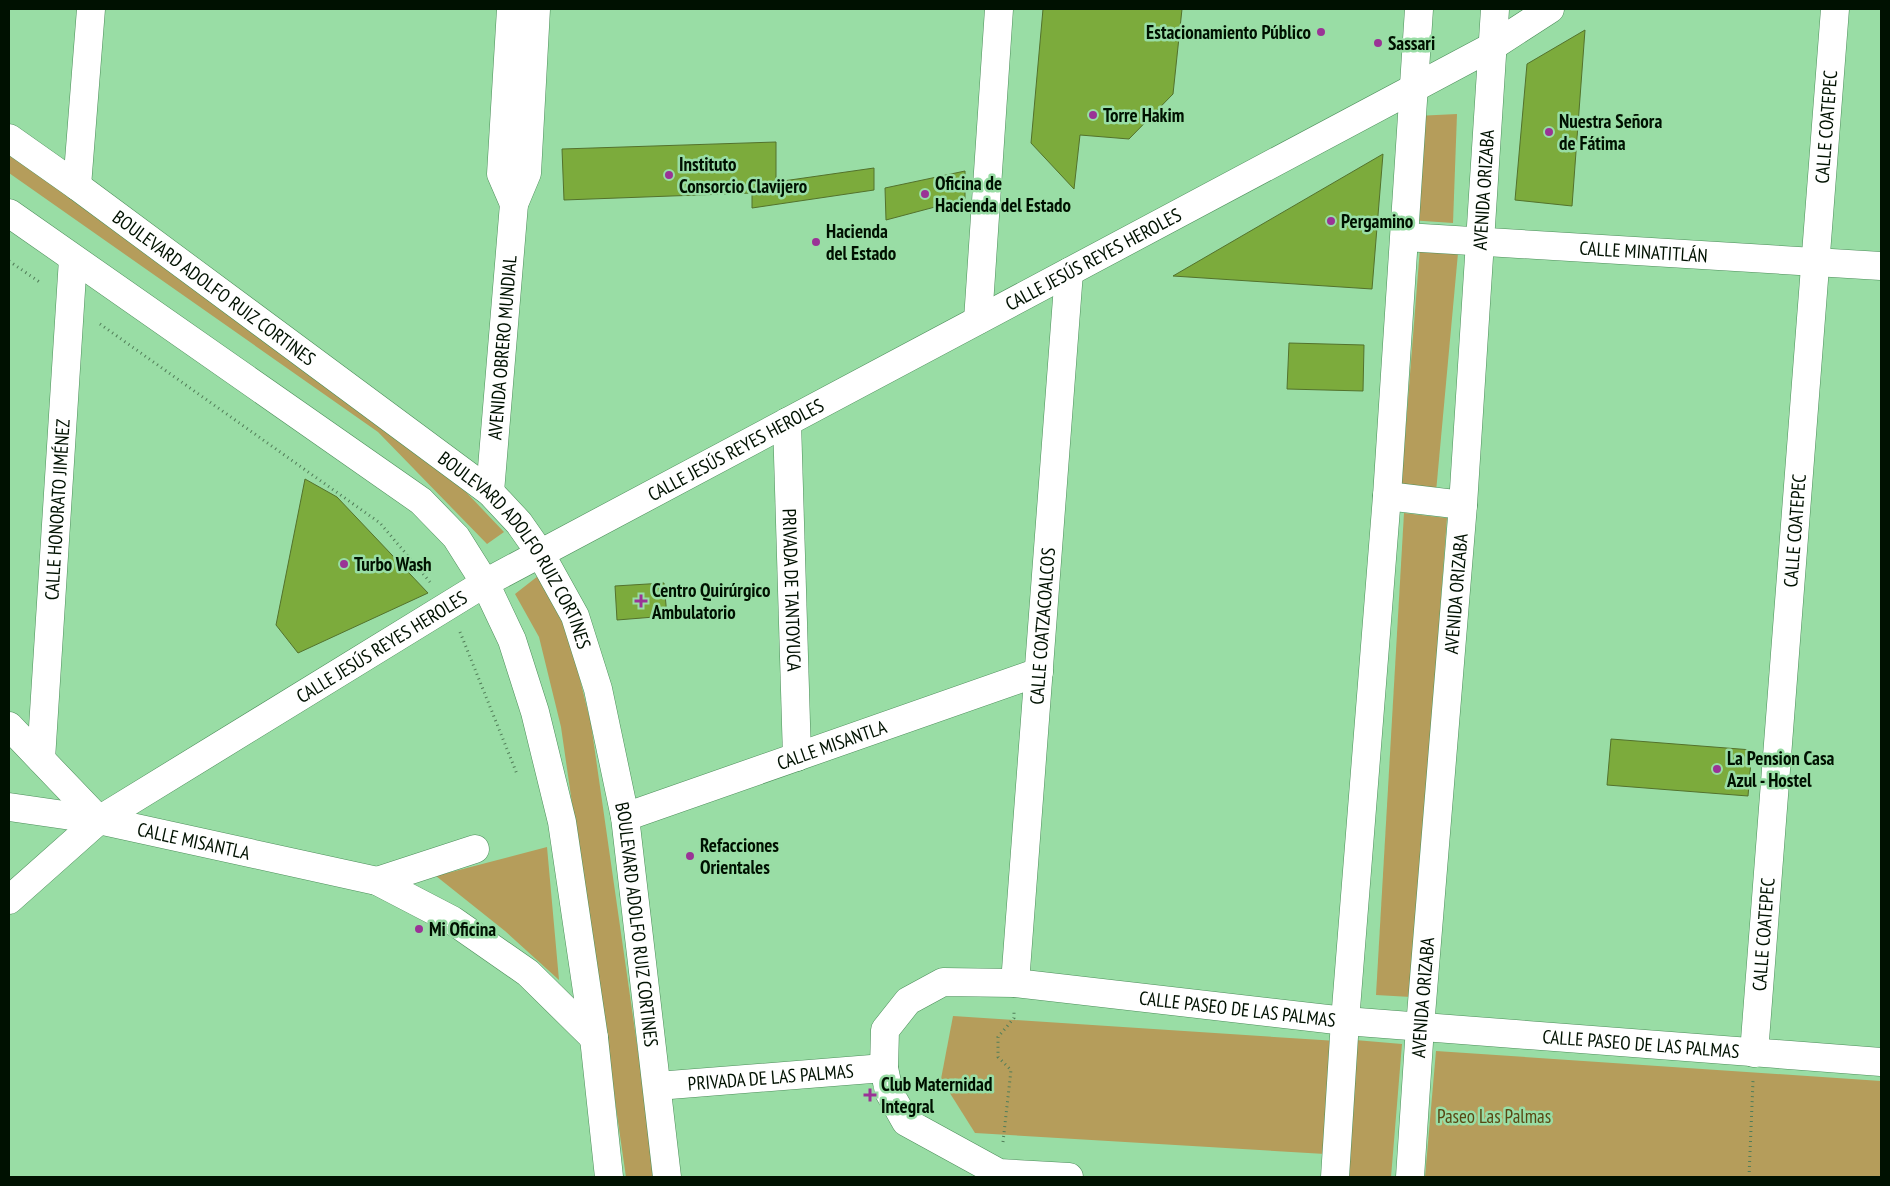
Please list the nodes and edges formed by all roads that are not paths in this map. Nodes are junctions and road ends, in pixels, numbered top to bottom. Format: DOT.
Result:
graph roads {
  1 [pos="91,9"];
  2 [pos="511,9"];
  3 [pos="536,9"];
  4 [pos="999,9"];
  5 [pos="1419,9"];
  6 [pos="1495,9"];
  7 [pos="1550,9"];
  8 [pos="1835,9"];
  9 [pos="1493,46"];
  10 [pos="1412,88"];
  11 [pos="9,138"];
  12 [pos="77,186"];
  13 [pos="514,204"];
  14 [pos="9,213"];
  15 [pos="1405,237"];
  16 [pos="1478,243"];
  17 [pos="73,259"];
  18 [pos="1816,264"];
  19 [pos="1881,266"];
  20 [pos="1069,272"];
  21 [pos="978,320"];
  22 [pos="787,422"];
  23 [pos="490,492"];
  24 [pos="1388,496"];
  25 [pos="1463,505"];
  26 [pos="540,553"];
  27 [pos="485,583"];
  28 [pos="1039,672"];
  29 [pos="9,726"];
  30 [pos="797,757"];
  31 [pos="41,759"];
  32 [pos="9,807"];
  33 [pos="625,817"];
  34 [pos="99,820"];
  35 [pos="476,849"];
  36 [pos="377,880"];
  37 [pos="9,900"];
  38 [pos="1015,983"];
  39 [pos="1345,1021"];
  40 [pos="1420,1027"];
  41 [pos="594,1038"];
  42 [pos="1754,1053"];
  43 [pos="1881,1062"];
  44 [pos="884,1068"];
  45 [pos="658,1086"];
  46 [pos="999,1175"];
  47 [pos="609,1177"];
  48 [pos="667,1177"];
  49 [pos="1069,1177"];
  50 [pos="1335,1177"];
  51 [pos="1410,1177"];
  1 -- 12 [label="street"];
  2 -- 13 [label="street, AVENIDA OBRERO MUNDIAL"];
  3 -- 13 [label="street, AVENIDA OBRERO MUNDIAL"];
  4 -- 21 [label="street"];
  5 -- 10 [label="street"];
  6 -- 9 [label="street, AVENIDA ORIZABA"];
  7 -- 9 [label="street, CALLE JESÚS REYES HEROLES"];
  8 -- 18 [label="street, CALLE COATEPEC"];
  9 -- 10 [label="street, CALLE JESÚS REYES HEROLES"];
  9 -- 16 [label="street, AVENIDA ORIZABA"];
  10 -- 15 [label="street"];
  10 -- 20 [label="street, CALLE JESÚS REYES HEROLES"];
  11 -- 12 [label="street, BOULEVARD ADOLFO RUIZ CORTINES"];
  12 -- 23 [label="street, BOULEVARD ADOLFO RUIZ CORTINES"];
  13 -- 23 [label="street, AVENIDA OBRERO MUNDIAL"];
  14 -- 17 [label="street, BOULEVARD ADOLFO RUIZ CORTINES"];
  15 -- 16 [label="street, CALLE MINATITLÁN"];
  15 -- 24 [label="street"];
  16 -- 18 [label="street, CALLE MINATITLÁN"];
  16 -- 25 [label="street, AVENIDA ORIZABA"];
  17 -- 27 [label="street, BOULEVARD ADOLFO RUIZ CORTINES"];
  17 -- 31 [label="street, CALLE HONORATO JIMÉNEZ"];
  18 -- 19 [label="street, CALLE MINATITLÁN"];
  18 -- 42 [label="street, CALLE COATEPEC"];
  20 -- 21 [label="street, CALLE JESÚS REYES HEROLES"];
  20 -- 28 [label="street, CALLE COATZACOALCOS"];
  21 -- 22 [label="street, CALLE JESÚS REYES HEROLES"];
  22 -- 26 [label="street, CALLE JESÚS REYES HEROLES"];
  22 -- 30 [label="street, PRIVADA DE TANTOYUCA"];
  23 -- 26 [label="street, BOULEVARD ADOLFO RUIZ CORTINES"];
  24 -- 25 [label="street"];
  24 -- 39 [label="street"];
  25 -- 40 [label="street, AVENIDA ORIZABA"];
  26 -- 27 [label="street, CALLE JESÚS REYES HEROLES"];
  26 -- 33 [label="street, BOULEVARD ADOLFO RUIZ CORTINES"];
  27 -- 34 [label="street, CALLE JESÚS REYES HEROLES"];
  27 -- 41 [label="street, BOULEVARD ADOLFO RUIZ CORTINES"];
  28 -- 30 [label="street, CALLE MISANTLA"];
  28 -- 38 [label="street, CALLE COATZACOALCOS"];
  29 -- 31 [label="street"];
  30 -- 33 [label="street, CALLE MISANTLA"];
  31 -- 34 [label="street"];
  32 -- 34 [label="street, CALLE MISANTLA"];
  33 -- 45 [label="street, BOULEVARD ADOLFO RUIZ CORTINES"];
  34 -- 36 [label="street, CALLE MISANTLA"];
  34 -- 37 [label="street, CALLE JESÚS REYES HEROLES"];
  35 -- 36 [label="street, CALLE MISANTLA"];
  36 -- 41 [label="street, CALLE MISANTLA"];
  38 -- 39 [label="street, CALLE PASEO DE LAS PALMAS"];
  38 -- 44 [label="street, CALLE PASEO DE LAS PALMAS"];
  39 -- 40 [label="street, CALLE PASEO DE LAS PALMAS"];
  39 -- 50 [label="street"];
  40 -- 42 [label="street, CALLE PASEO DE LAS PALMAS"];
  40 -- 51 [label="street, AVENIDA ORIZABA"];
  41 -- 47 [label="street, BOULEVARD ADOLFO RUIZ CORTINES"];
  42 -- 43 [label="street, CALLE PASEO DE LAS PALMAS"];
  44 -- 45 [label="street, PRIVADA DE LAS PALMAS"];
  44 -- 46 [label="street, CALLE PASEO DE LAS PALMAS"];
  45 -- 48 [label="street, BOULEVARD ADOLFO RUIZ CORTINES"];
  46 -- 49 [label="street, CALLE PASEO DE LAS PALMAS"];
}
